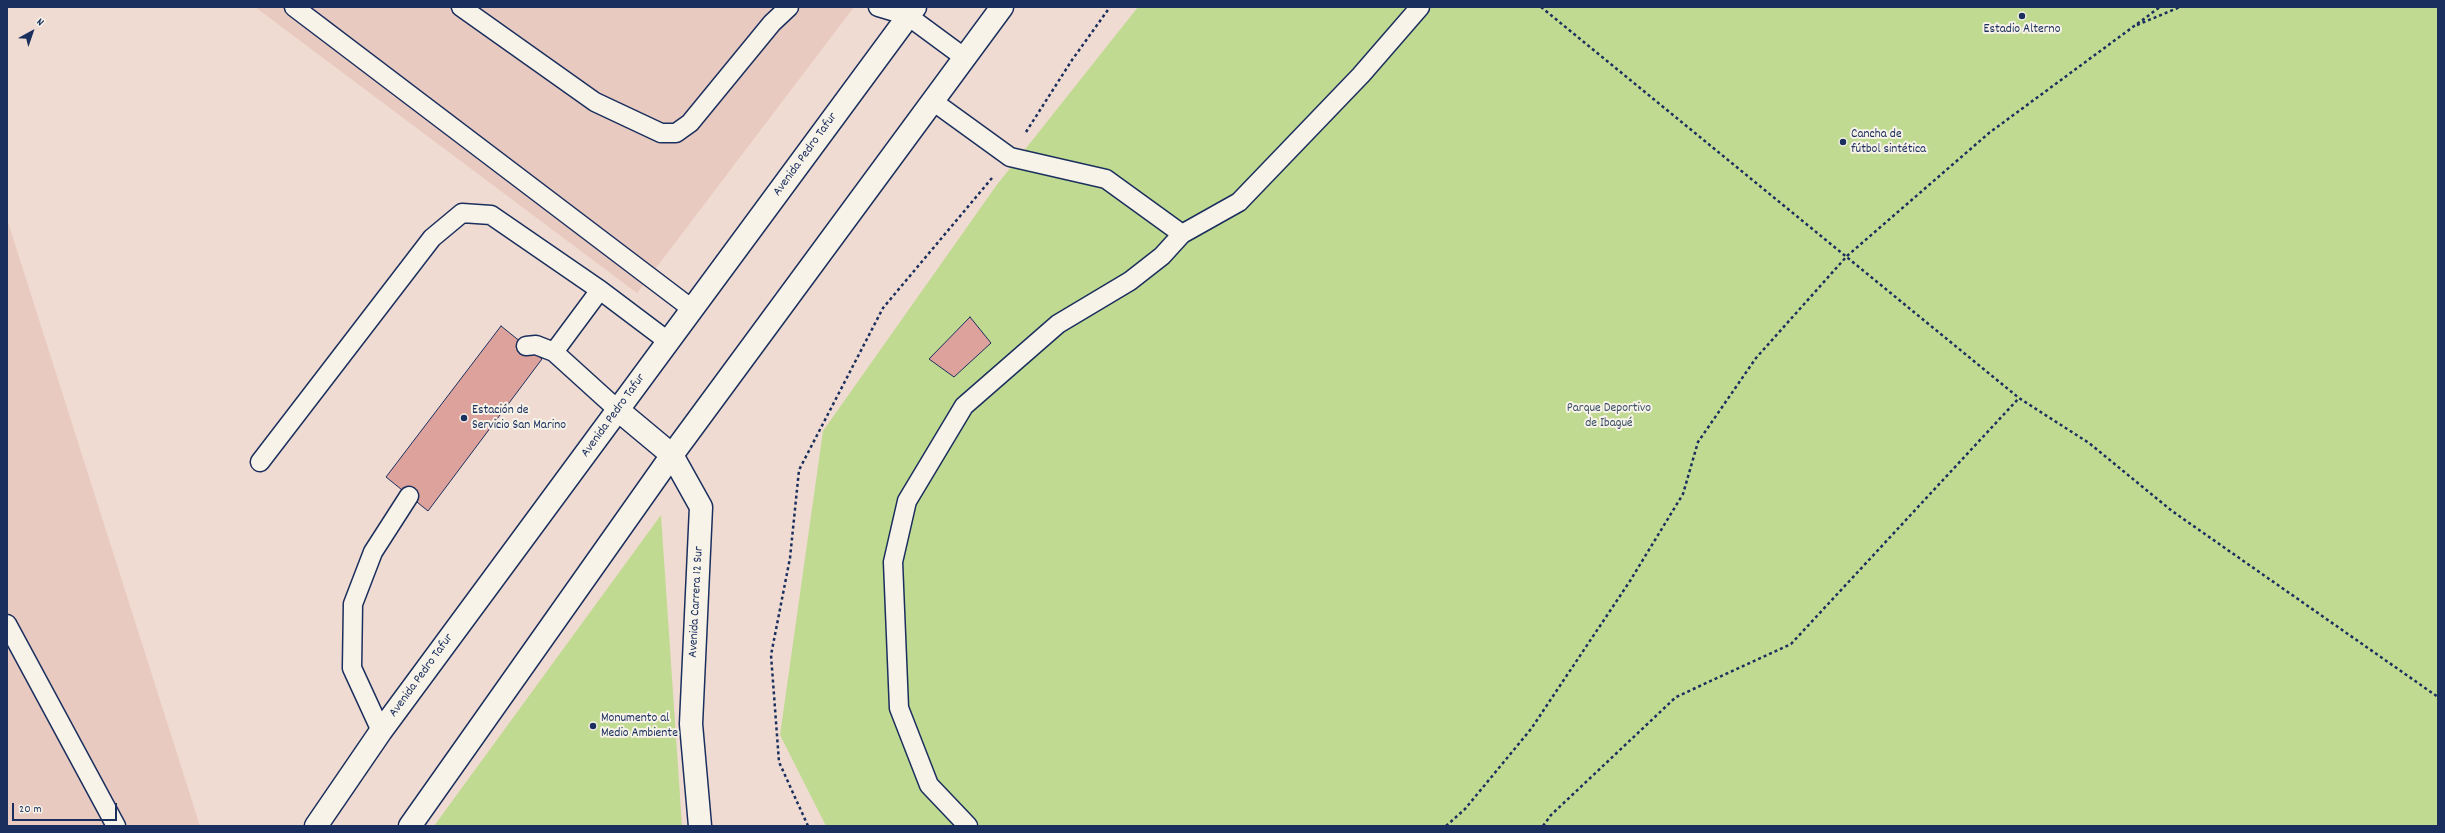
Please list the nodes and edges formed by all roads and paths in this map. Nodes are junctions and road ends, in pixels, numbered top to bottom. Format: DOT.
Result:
graph roads {
  1 [pos="294,7"];
  2 [pos="461,7"];
  3 [pos="789,7"];
  4 [pos="878,7"];
  5 [pos="1002,7"];
  6 [pos="1110,7"];
  7 [pos="1420,7"];
  8 [pos="1541,7"];
  9 [pos="2160,7"];
  10 [pos="2180,7"];
  11 [pos="911,12"];
  12 [pos="2133,27"];
  13 [pos="965,58"];
  14 [pos="934,102"];
  15 [pos="1010,157"];
  16 [pos="1182,234"];
  17 [pos="1847,256"];
  18 [pos="600,290"];
  19 [pos="692,309"];
  20 [pos="669,342"];
  21 [pos="526,346"];
  22 [pos="554,352"];
  23 [pos="2019,398"];
  24 [pos="618,410"];
  25 [pos="672,455"];
  26 [pos="260,462"];
  27 [pos="409,496"];
  28 [pos="7,624"];
  29 [pos="2438,696"];
  30 [pos="381,731"];
  31 [pos="116,826"];
  32 [pos="316,826"];
  33 [pos="410,826"];
  34 [pos="700,826"];
  35 [pos="808,826"];
  36 [pos="968,826"];
  37 [pos="1446,826"];
  38 [pos="1543,826"];
  1 -- 19 [label="lane"];
  2 -- 3 [label="lane"];
  4 -- 11 [label="lane"];
  5 -- 13 [label="main road"];
  6 -- 15 [label="path"];
  7 -- 16 [label="lane"];
  8 -- 17 [label="path"];
  9 -- 12 [label="path"];
  10 -- 12 [label="path"];
  11 -- 13 [label="lane"];
  11 -- 19 [label="main road, Avenida Pedro Tafur"];
  12 -- 17 [label="path"];
  13 -- 14 [label="main road"];
  14 -- 15 [label="lane"];
  14 -- 25 [label="main road"];
  15 -- 16 [label="lane"];
  15 -- 35 [label="path"];
  16 -- 36 [label="lane"];
  17 -- 23 [label="path"];
  17 -- 37 [label="path"];
  18 -- 20 [label="lane"];
  18 -- 22 [label="lane"];
  18 -- 26 [label="lane"];
  19 -- 20 [label="main road, Avenida Pedro Tafur"];
  20 -- 24 [label="main road, Avenida Pedro Tafur"];
  21 -- 22 [label="lane"];
  22 -- 24 [label="lane"];
  23 -- 29 [label="path"];
  23 -- 38 [label="path"];
  24 -- 25 [label="main road, Avenida Carrera 12 Sur"];
  24 -- 30 [label="main road, Avenida Pedro Tafur"];
  25 -- 33 [label="main road"];
  25 -- 34 [label="main road, Avenida Carrera 12 Sur"];
  27 -- 30 [label="lane"];
  28 -- 31 [label="lane"];
  30 -- 32 [label="main road, Avenida Pedro Tafur"];
}
